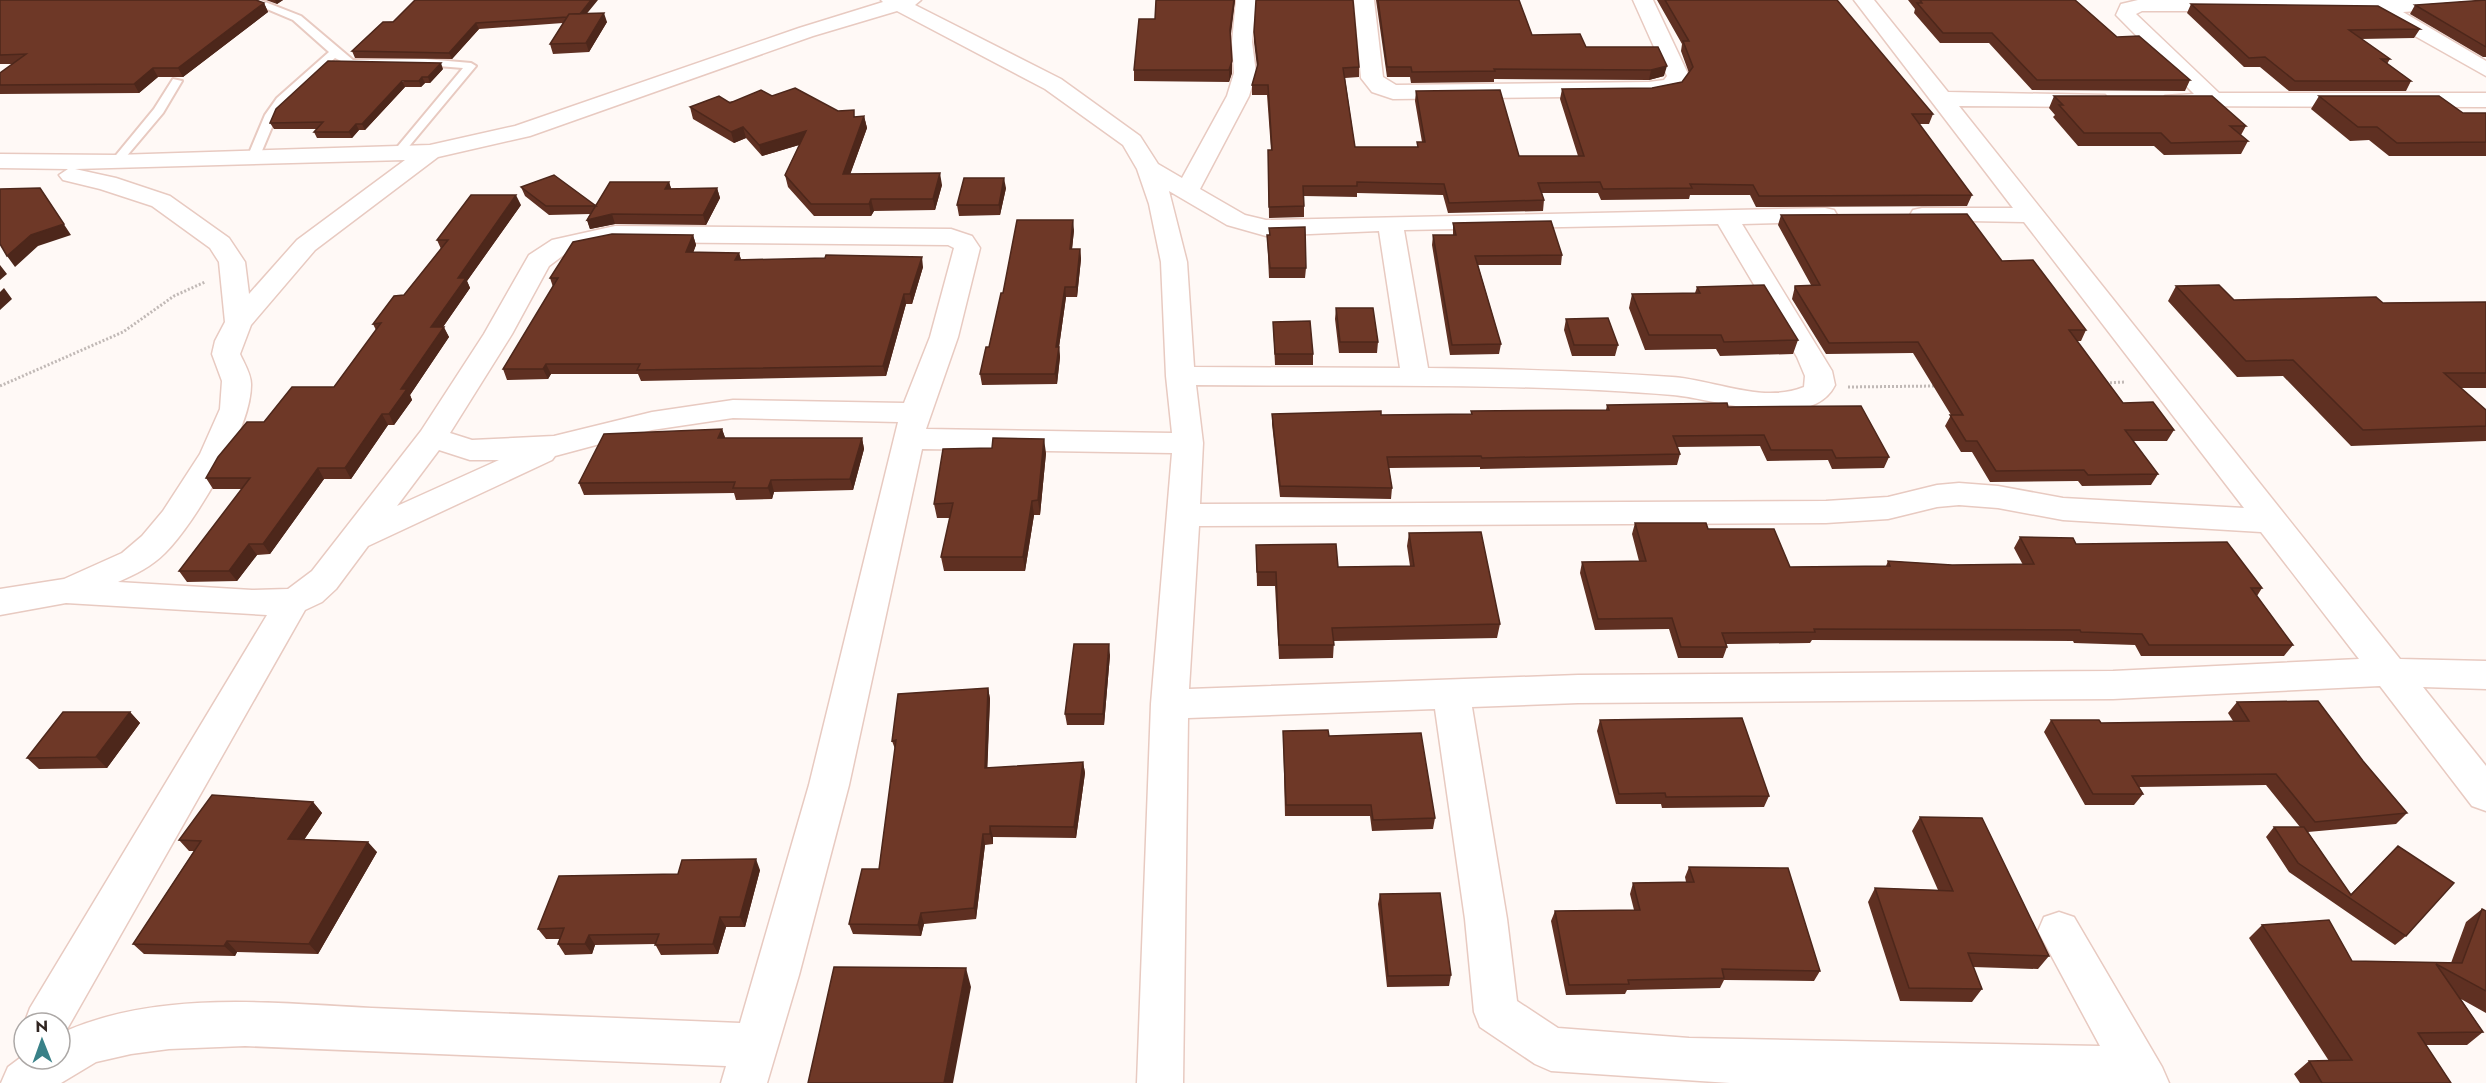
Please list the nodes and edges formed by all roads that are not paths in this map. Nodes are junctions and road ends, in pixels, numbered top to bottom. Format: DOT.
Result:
graph roads {
  1 [pos="1246,0"];
  2 [pos="1364,0"];
  3 [pos="1643,0"];
  4 [pos="1864,0"];
  5 [pos="2486,0"];
  6 [pos="253,1"];
  7 [pos="901,2"];
  8 [pos="2378,8"];
  9 [pos="337,51"];
  10 [pos="2486,70"];
  11 [pos="177,81"];
  12 [pos="1941,99"];
  13 [pos="2115,100"];
  14 [pos="2214,100"];
  15 [pos="2486,100"];
  16 [pos="2150,101"];
  17 [pos="430,152"];
  18 [pos="397,153"];
  19 [pos="254,158"];
  20 [pos="4,161"];
  21 [pos="117,162"];
  22 [pos="1149,169"];
  23 [pos="1186,192"];
  24 [pos="1843,215"];
  25 [pos="1902,215"];
  26 [pos="2032,215"];
  27 [pos="1725,216"];
  28 [pos="1390,223"];
  29 [pos="239,322"];
  30 [pos="1415,375"];
  31 [pos="1180,376"];
  32 [pos="913,426"];
  33 [pos="432,438"];
  34 [pos="1188,443"];
  35 [pos="554,446"];
  36 [pos="1183,515"];
  37 [pos="2271,521"];
  38 [pos="355,539"];
  39 [pos="66,591"];
  40 [pos="293,601"];
  41 [pos="0,602"];
  42 [pos="2388,672"];
  43 [pos="2486,675"];
  44 [pos="1451,692"];
  45 [pos="1170,704"];
  46 [pos="2486,795"];
  47 [pos="2059,931"];
  48 [pos="53,1011"];
  49 [pos="750,1064"];
  50 [pos="2142,1076"];
  51 [pos="24,1083"];
  52 [pos="1160,1083"];
  1 -- 23 [label="street"];
  2 -- 3 [label="street"];
  4 -- 12 [label="street"];
  5 -- 8 [label="street"];
  6 -- 9 [label="lane"];
  7 -- 17 [label="street"];
  7 -- 22 [label="street"];
  8 -- 10 [label="street"];
  8 -- 14 [label="street"];
  9 -- 18 [label="lane"];
  9 -- 19 [label="lane"];
  11 -- 21 [label="lane"];
  12 -- 13 [label="street"];
  12 -- 26 [label="street"];
  14 -- 15 [label="street"];
  14 -- 16 [label="street"];
  17 -- 18 [label="street"];
  17 -- 29 [label="street"];
  18 -- 19 [label="street"];
  19 -- 21 [label="street"];
  20 -- 21 [label="street"];
  20 -- 29 [label="street"];
  22 -- 23 [label="street"];
  22 -- 31 [label="street"];
  23 -- 28 [label="street"];
  24 -- 27 [label="street"];
  25 -- 26 [label="street"];
  26 -- 37 [label="street"];
  27 -- 28 [label="street"];
  27 -- 30 [label="street"];
  28 -- 30 [label="street"];
  29 -- 39 [label="street"];
  30 -- 31 [label="street"];
  31 -- 34 [label="street"];
  32 -- 33 [label="street"];
  32 -- 34 [label="street"];
  32 -- 35 [label="street"];
  32 -- 49 [label="street"];
  33 -- 35 [label="street"];
  33 -- 38 [label="street"];
  34 -- 36 [label="street"];
  35 -- 38 [label="street"];
  36 -- 37 [label="street"];
  36 -- 45 [label="street"];
  37 -- 42 [label="street"];
  38 -- 40 [label="street"];
  39 -- 40 [label="street"];
  39 -- 41 [label="street"];
  40 -- 48 [label="street"];
  42 -- 43 [label="street"];
  42 -- 44 [label="street"];
  42 -- 46 [label="street"];
  44 -- 45 [label="street"];
  44 -- 50 [label="street"];
  45 -- 52 [label="street"];
  47 -- 50 [label="street"];
  49 -- 51 [label="street"];
}
